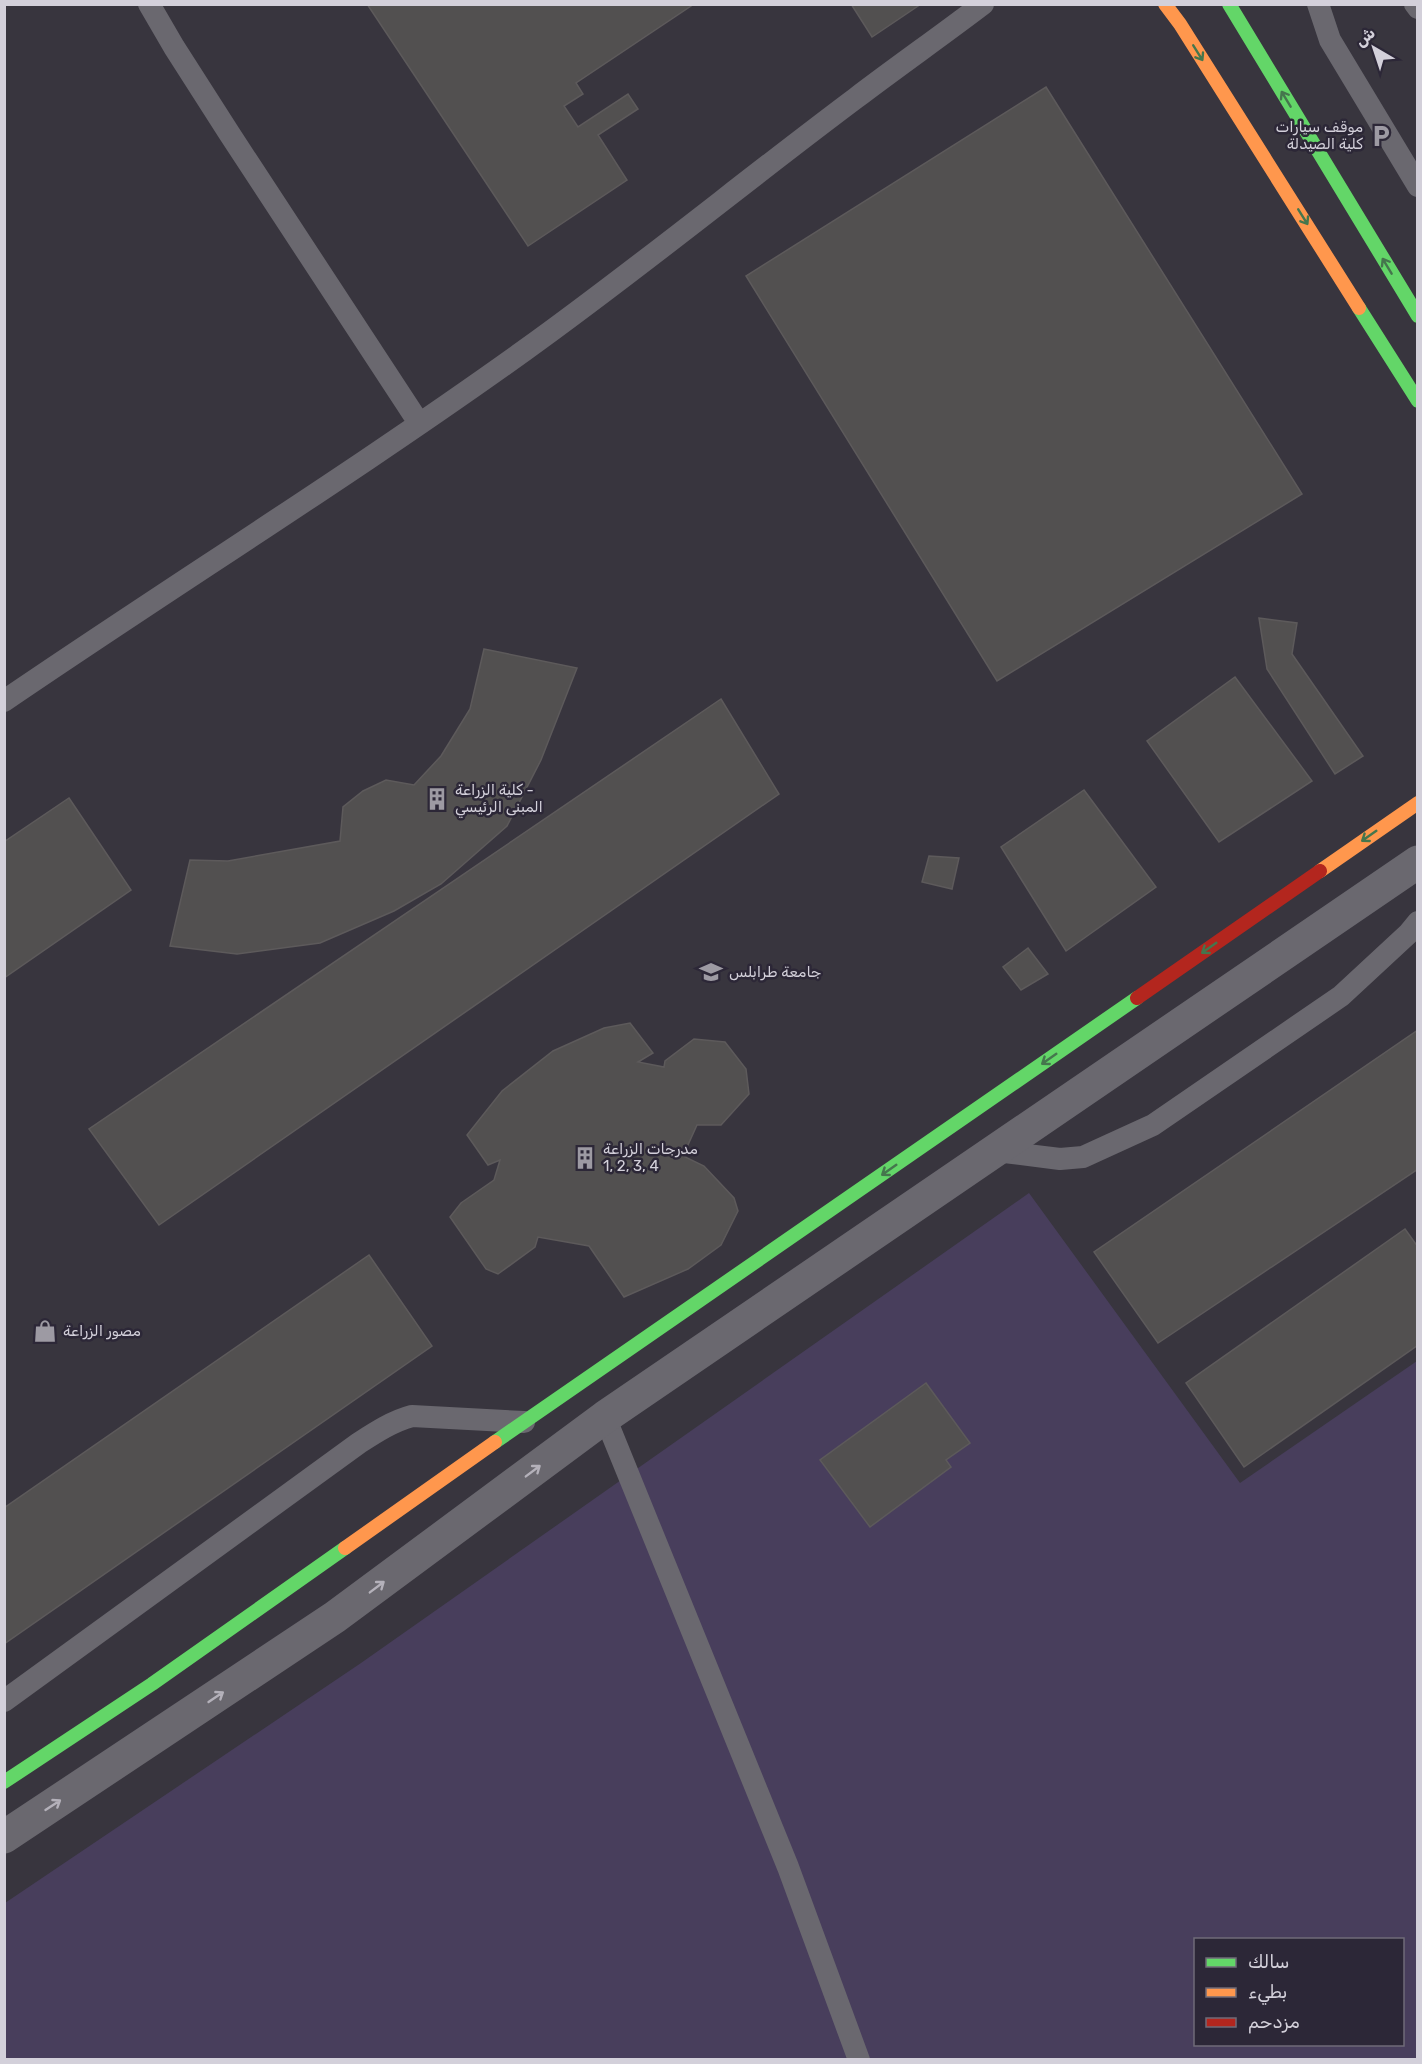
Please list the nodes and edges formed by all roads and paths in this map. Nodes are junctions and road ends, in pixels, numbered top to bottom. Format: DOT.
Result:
graph roads {
  1 [pos="149,4"];
  2 [pos="983,4"];
  3 [pos="1165,4"];
  4 [pos="1229,4"];
  5 [pos="1318,4"];
  6 [pos="1418,186"];
  7 [pos="1416,307"];
  8 [pos="1418,401"];
  9 [pos="419,423"];
  10 [pos="4,701"];
  11 [pos="1418,803"];
  12 [pos="1418,862"];
  13 [pos="1418,922"];
  14 [pos="996,1151"];
  15 [pos="605,1417"];
  16 [pos="524,1422"];
  17 [pos="4,1701"];
  18 [pos="4,1782"];
  19 [pos="4,1837"];
  20 [pos="859,2060"];
  1 -- 9 [label="lane"];
  2 -- 9 [label="lane"];
  3 -- 8 [label="street, one-way"];
  7 -- 4 [label="street, one-way"];
  5 -- 6 [label="lane"];
  9 -- 10 [label="lane"];
  11 -- 16 [label="street, one-way"];
  12 -- 14 [label="street"];
  13 -- 14 [label="lane"];
  14 -- 15 [label="street"];
  19 -- 15 [label="street, one-way"];
  15 -- 20 [label="lane"];
  16 -- 17 [label="lane"];
  16 -- 18 [label="street"];
}
